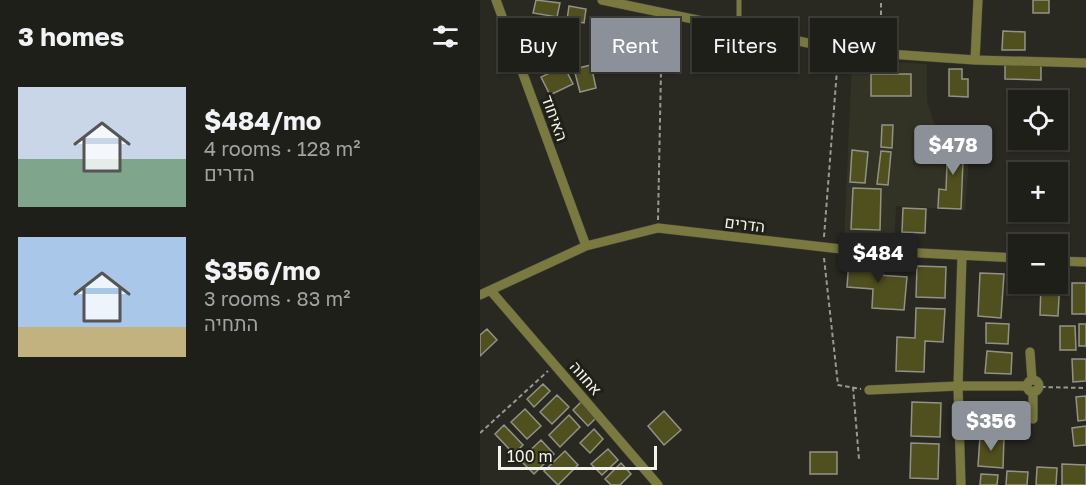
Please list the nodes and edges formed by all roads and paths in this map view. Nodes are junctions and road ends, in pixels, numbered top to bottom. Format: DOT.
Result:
graph roads {
  1 [pos="496,0"];
  2 [pos="602,0"];
  3 [pos="739,0"];
  4 [pos="881,0"];
  5 [pos="978,0"];
  6 [pos="662,13"];
  7 [pos="739,18"];
  8 [pos="881,18"];
  9 [pos="692,19"];
  10 [pos="897,54"];
  11 [pos="975,60"];
  12 [pos="1086,63"];
  13 [pos="836,72"];
  14 [pos="658,228"];
  15 [pos="586,246"];
  16 [pos="823,248"];
  17 [pos="962,255"];
  18 [pos="1008,257"];
  19 [pos="1068,261"];
  20 [pos="1086,262"];
  21 [pos="491,291"];
  22 [pos="480,295"];
  23 [pos="1030,352"];
  24 [pos="555,365"];
  25 [pos="958,386"];
  26 [pos="1033,386"];
  27 [pos="853,387"];
  28 [pos="1086,388"];
  29 [pos="869,390"];
  30 [pos="1033,419"];
  31 [pos="480,433"];
  32 [pos="859,459"];
  33 [pos="658,485"];
  34 [pos="961,485"];
  1 -- 15 [label="street, האיחוד"];
  2 -- 6 [label="street"];
  3 -- 7 [label="lane"];
  4 -- 8 [label="path"];
  5 -- 11 [label="street"];
  6 -- 9 [label="street"];
  6 -- 14 [label="path"];
  10 -- 11 [label="street"];
  11 -- 12 [label="street"];
  13 -- 16 [label="path"];
  14 -- 15 [label="street, הדרים"];
  14 -- 16 [label="street, הדרים"];
  15 -- 21 [label="street, הדרים"];
  16 -- 17 [label="street, הדרים"];
  16 -- 27 [label="path"];
  17 -- 18 [label="street, הדרים"];
  17 -- 25 [label="street"];
  19 -- 20 [label="street"];
  21 -- 22 [label="street, הדרים"];
  21 -- 24 [label="street, אחווה"];
  23 -- 26 [label="street"];
  24 -- 31 [label="path"];
  24 -- 33 [label="street, אחווה"];
  25 -- 26 [label="street"];
  25 -- 29 [label="street"];
  25 -- 34 [label="street"];
  26 -- 28 [label="path"];
  26 -- 30 [label="street"];
  27 -- 29 [label="path"];
  27 -- 32 [label="path"];
}
